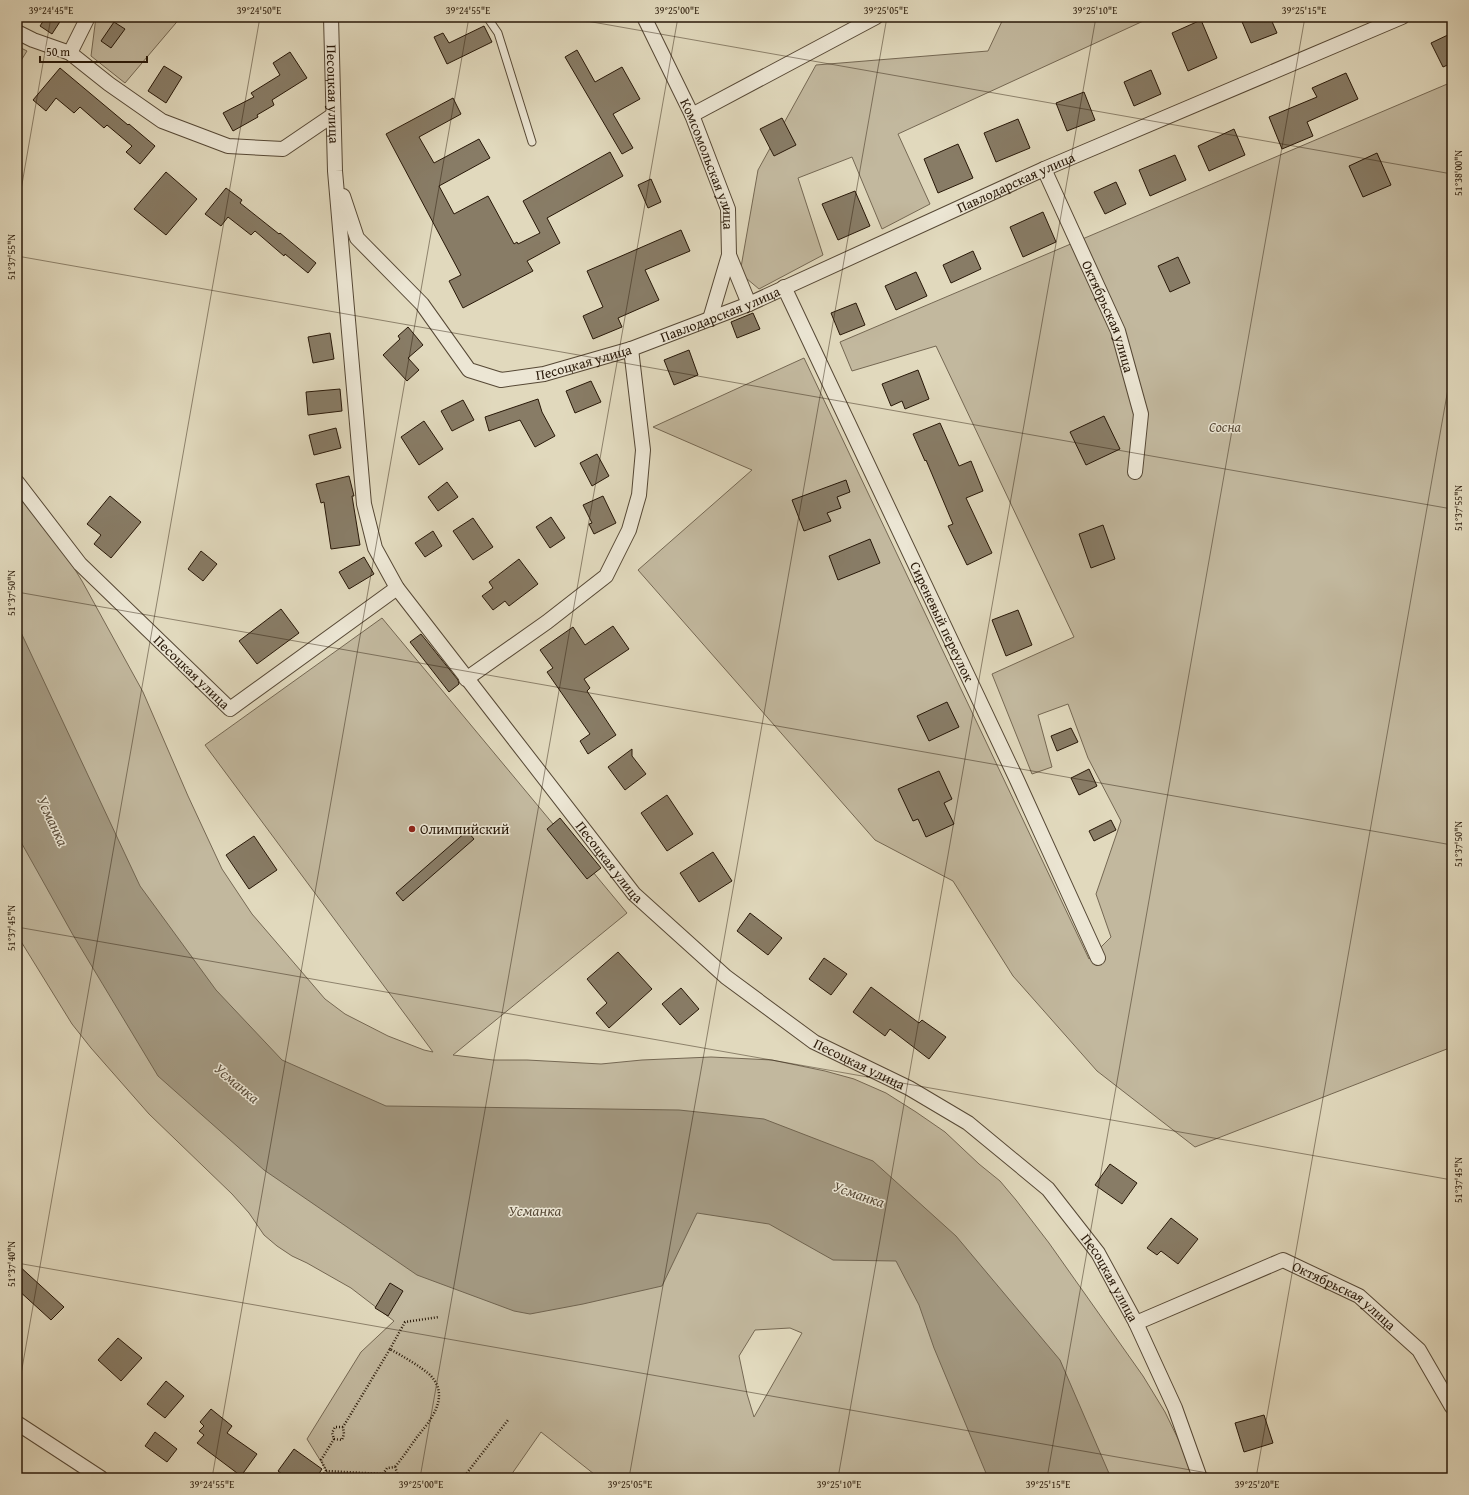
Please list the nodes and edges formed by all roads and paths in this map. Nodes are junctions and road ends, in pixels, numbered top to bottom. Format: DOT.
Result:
graph roads {
  1 [pos="88,17"];
  2 [pos="331,17"];
  3 [pos="487,17"];
  4 [pos="644,17"];
  5 [pos="876,17"];
  6 [pos="1402,17"];
  7 [pos="17,32"];
  8 [pos="70,53"];
  9 [pos="333,115"];
  10 [pos="692,115"];
  11 [pos="532,142"];
  12 [pos="1044,169"];
  13 [pos="335,171"];
  14 [pos="729,254"];
  15 [pos="784,287"];
  16 [pos="749,304"];
  17 [pos="710,319"];
  18 [pos="631,349"];
  19 [pos="611,355"];
  20 [pos="634,373"];
  21 [pos="1135,472"];
  22 [pos="17,482"];
  23 [pos="397,588"];
  24 [pos="466,679"];
  25 [pos="1098,958"];
  26 [pos="439,1316"];
  27 [pos="1136,1323"];
  28 [pos="390,1349"];
  29 [pos="1452,1406"];
  30 [pos="508,1420"];
  31 [pos="343,1427"];
  32 [pos="18,1428"];
  33 [pos="334,1439"];
  34 [pos="395,1467"];
  35 [pos="326,1471"];
  36 [pos="383,1474"];
  37 [pos="396,1477"];
  38 [pos="101,1478"];
  39 [pos="320,1478"];
  40 [pos="384,1478"];
  41 [pos="401,1478"];
  42 [pos="463,1478"];
  43 [pos="1200,1478"];
  1 -- 8 [label="street"];
  2 -- 9 [label="street, Песоцкая улица"];
  3 -- 11 [label="lane"];
  4 -- 10 [label="street, Комсомольская улица"];
  5 -- 10 [label="street"];
  6 -- 12 [label="street, Павлодарская улица"];
  7 -- 8 [label="street"];
  8 -- 9 [label="street"];
  9 -- 13 [label="street, Песоцкая улица"];
  10 -- 14 [label="street, Комсомольская улица"];
  12 -- 15 [label="street, Павлодарская улица"];
  12 -- 21 [label="street, Октябрьская улица"];
  13 -- 19 [label="street, Песоцкая улица"];
  13 -- 23 [label="street, Песоцкая улица"];
  14 -- 16 [label="street"];
  14 -- 17 [label="street, Комсомольская улица"];
  15 -- 16 [label="street, Павлодарская улица"];
  15 -- 25 [label="street, Сиреневый переулок"];
  16 -- 17 [label="street, Павлодарская улица"];
  17 -- 18 [label="street, Павлодарская улица"];
  18 -- 19 [label="street, Песоцкая улица"];
  18 -- 20 [label="street, Песоцкая улица"];
  19 -- 20 [label="street"];
  20 -- 24 [label="street, Песоцкая улица"];
  22 -- 23 [label="street, Песоцкая улица"];
  23 -- 24 [label="street, Песоцкая улица"];
  24 -- 27 [label="street, Песоцкая улица"];
  26 -- 28 [label="path"];
  27 -- 29 [label="street, Октябрьская улица"];
  27 -- 43 [label="street, Песоцкая улица"];
  28 -- 31 [label="path"];
  28 -- 34 [label="path"];
  30 -- 42 [label="path"];
  31 -- 33 [label="path"];
  31 -- 33 [label="path"];
  32 -- 38 [label="street"];
  33 -- 35 [label="path"];
  34 -- 36 [label="path"];
  34 -- 37 [label="path"];
  35 -- 36 [label="path"];
  35 -- 39 [label="path"];
  36 -- 40 [label="path"];
  37 -- 41 [label="path"];
}
